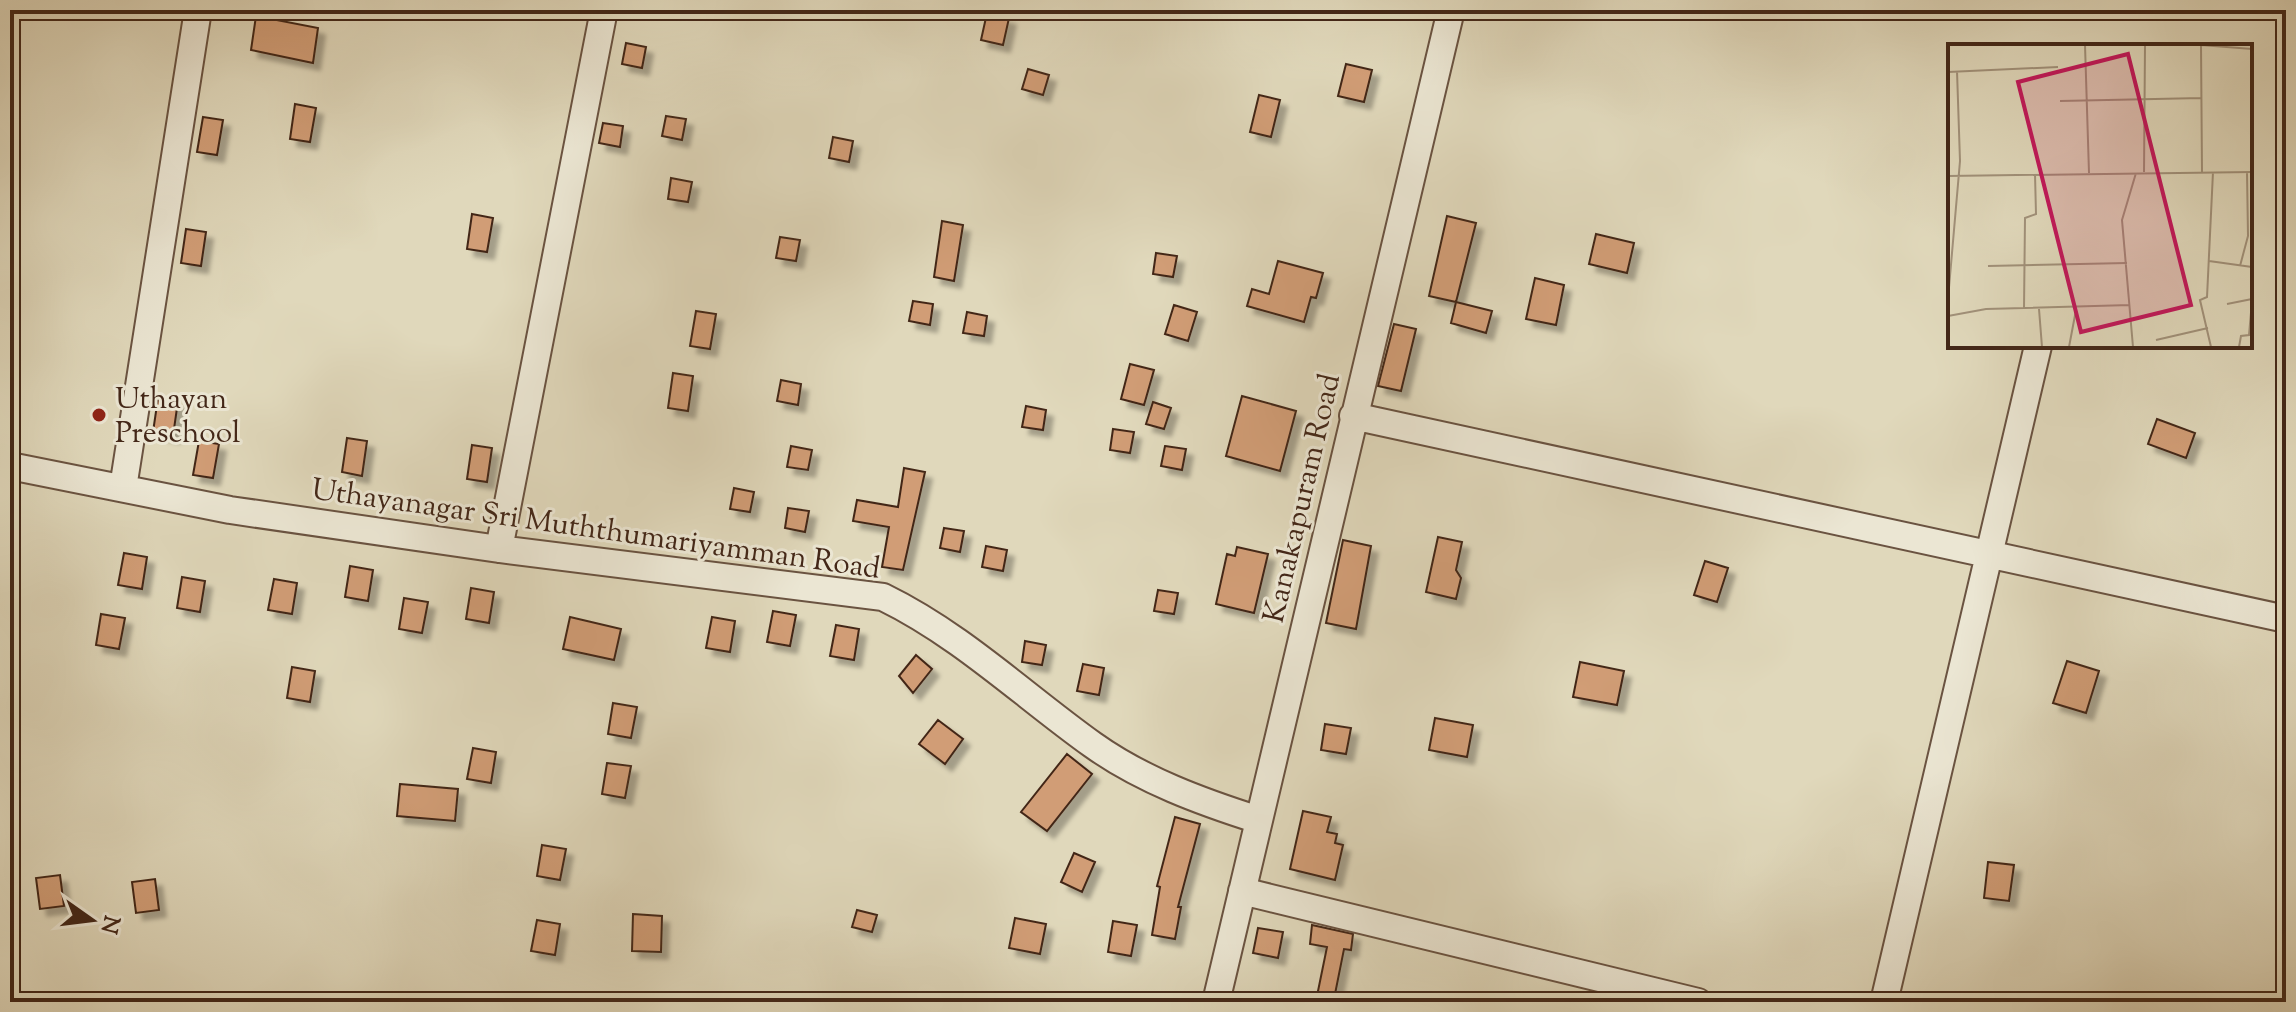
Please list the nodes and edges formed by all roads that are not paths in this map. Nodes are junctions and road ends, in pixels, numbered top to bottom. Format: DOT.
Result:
graph roads {
  1 [pos="198,10"];
  2 [pos="604,10"];
  3 [pos="1451,10"];
  4 [pos="2038,348"];
  5 [pos="1353,416"];
  6 [pos="10,466"];
  7 [pos="123,488"];
  8 [pos="499,549"];
  9 [pos="1987,555"];
  10 [pos="2286,619"];
  11 [pos="1259,820"];
  12 [pos="1242,891"];
  13 [pos="1216,1002"];
  14 [pos="1698,1002"];
  15 [pos="1884,1002"];
  1 -- 7 [label="street"];
  2 -- 8 [label="street"];
  3 -- 5 [label="street, Kanakapuram Road"];
  4 -- 9 [label="street"];
  5 -- 9 [label="street"];
  5 -- 11 [label="street, Kanakapuram Road"];
  6 -- 7 [label="street, Uthayanagar Sri Muththumariyamman Road"];
  7 -- 8 [label="street, Uthayanagar Sri Muththumariyamman Road"];
  8 -- 11 [label="street, Uthayanagar Sri Muththumariyamman Road"];
  9 -- 10 [label="street"];
  9 -- 15 [label="street"];
  11 -- 12 [label="street, Kanakapuram Road"];
  12 -- 13 [label="street, Kanakapuram Road"];
  12 -- 14 [label="street"];
}
